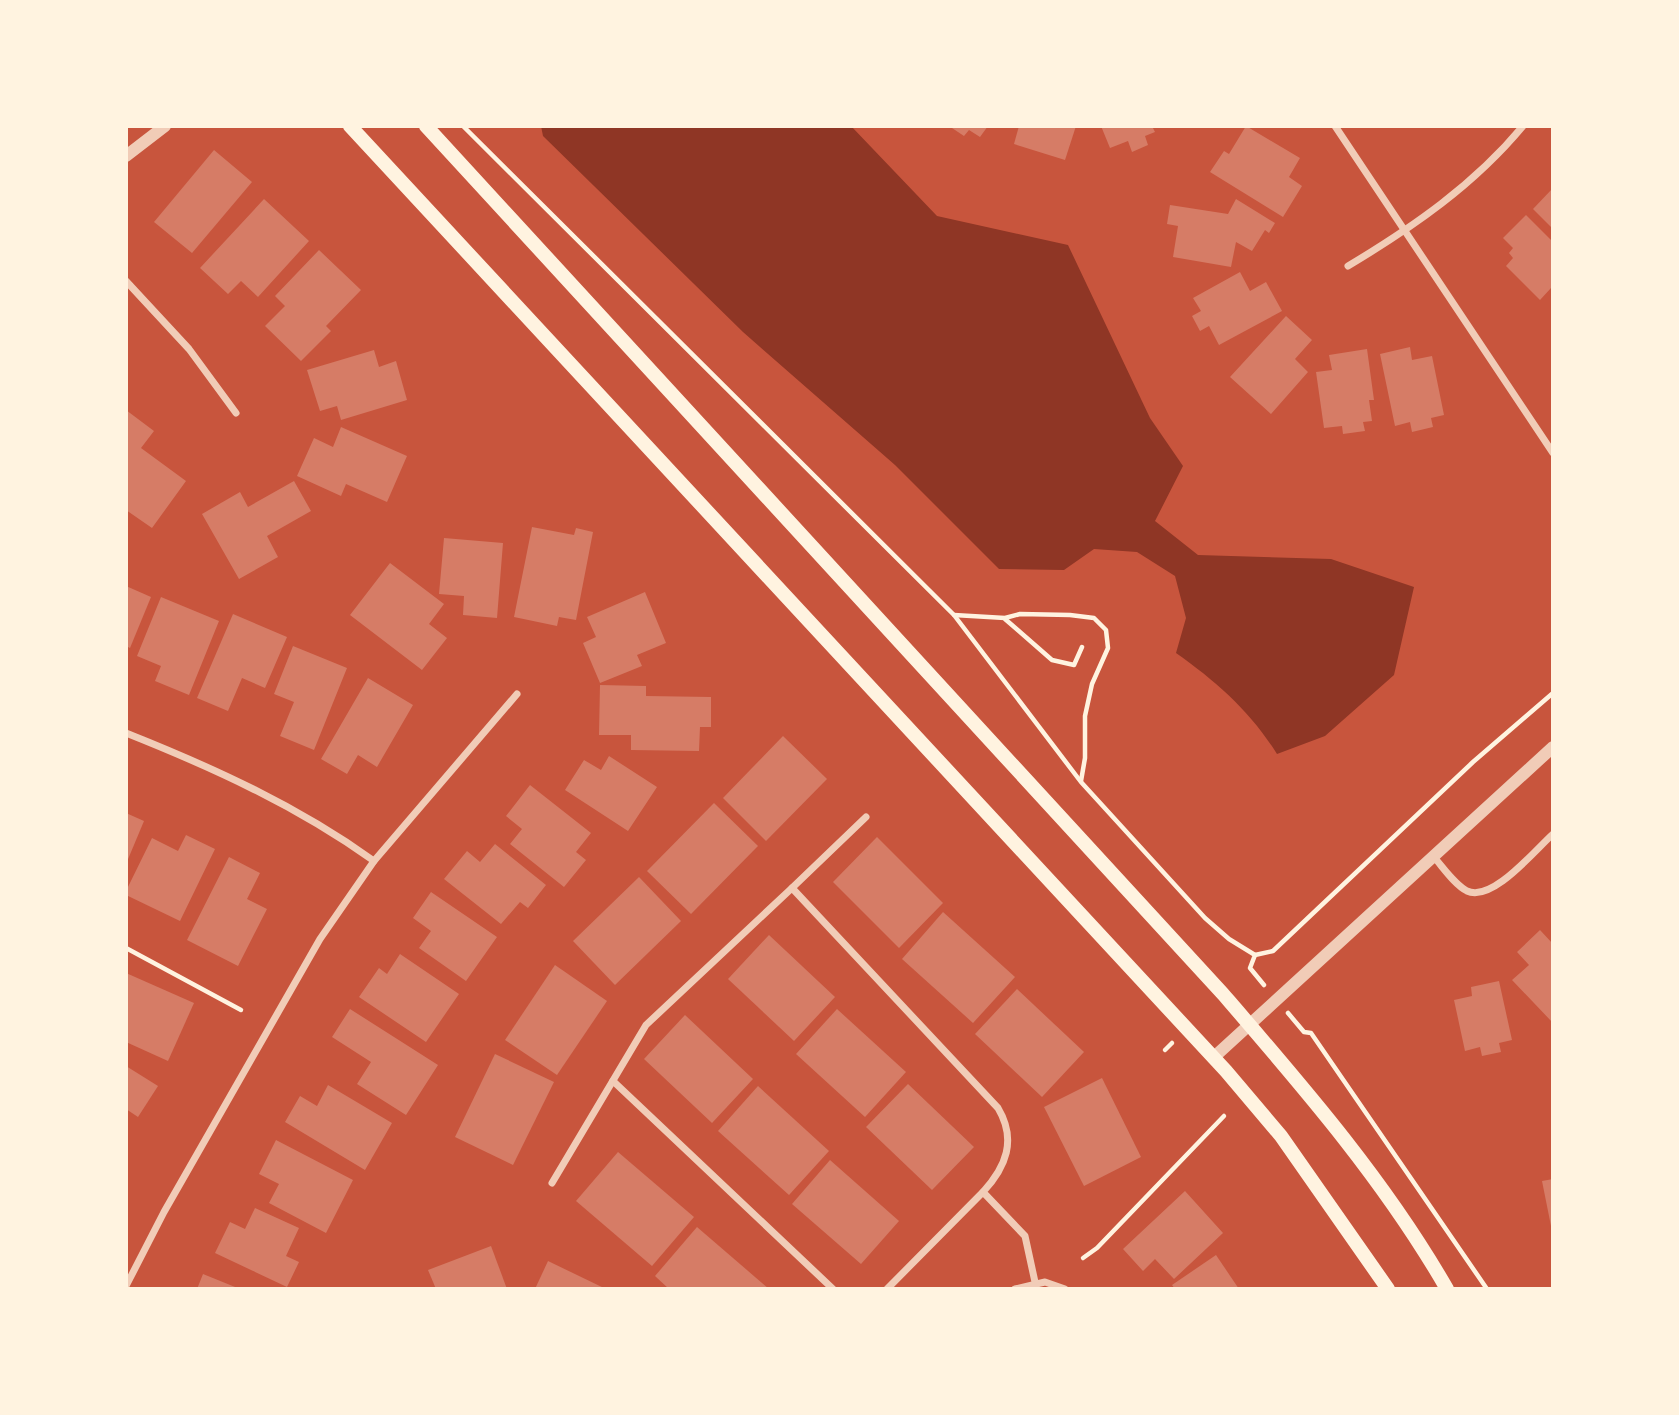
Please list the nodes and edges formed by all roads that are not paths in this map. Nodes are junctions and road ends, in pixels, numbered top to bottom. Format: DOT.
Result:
graph roads {
  1 [pos="165,126"];
  2 [pos="350,126"];
  3 [pos="426,126"];
  4 [pos="1335,126"];
  5 [pos="1523,126"];
  6 [pos="126,156"];
  7 [pos="1407,230"];
  8 [pos="1348,266"];
  9 [pos="126,281"];
  10 [pos="236,413"];
  11 [pos="1553,453"];
  12 [pos="517,694"];
  13 [pos="126,733"];
  14 [pos="1553,747"];
  15 [pos="866,817"];
  16 [pos="1553,834"];
  17 [pos="1432,856"];
  18 [pos="374,861"];
  19 [pos="792,888"];
  20 [pos="1250,1024"];
  21 [pos="1213,1058"];
  22 [pos="613,1081"];
  23 [pos="552,1183"];
  24 [pos="983,1192"];
  25 [pos="1035,1282"];
  26 [pos="126,1286"];
  27 [pos="833,1289"];
  28 [pos="887,1289"];
  29 [pos="1015,1289"];
  30 [pos="1065,1289"];
  31 [pos="1388,1289"];
  32 [pos="1447,1289"];
  1 -- 6 [label="street"];
  2 -- 21 [label="main road"];
  3 -- 20 [label="main road"];
  4 -- 7 [label="street"];
  5 -- 7 [label="street"];
  7 -- 8 [label="street"];
  7 -- 11 [label="street"];
  9 -- 10 [label="street"];
  12 -- 18 [label="street"];
  13 -- 18 [label="street"];
  14 -- 17 [label="street"];
  15 -- 19 [label="street"];
  16 -- 17 [label="street"];
  17 -- 20 [label="street"];
  18 -- 26 [label="street"];
  19 -- 22 [label="street"];
  19 -- 24 [label="street"];
  20 -- 21 [label="street"];
  20 -- 32 [label="main road"];
  21 -- 31 [label="main road"];
  22 -- 23 [label="street"];
  22 -- 27 [label="street"];
  24 -- 25 [label="street"];
  24 -- 28 [label="street"];
  25 -- 29 [label="street"];
  25 -- 30 [label="street"];
}
